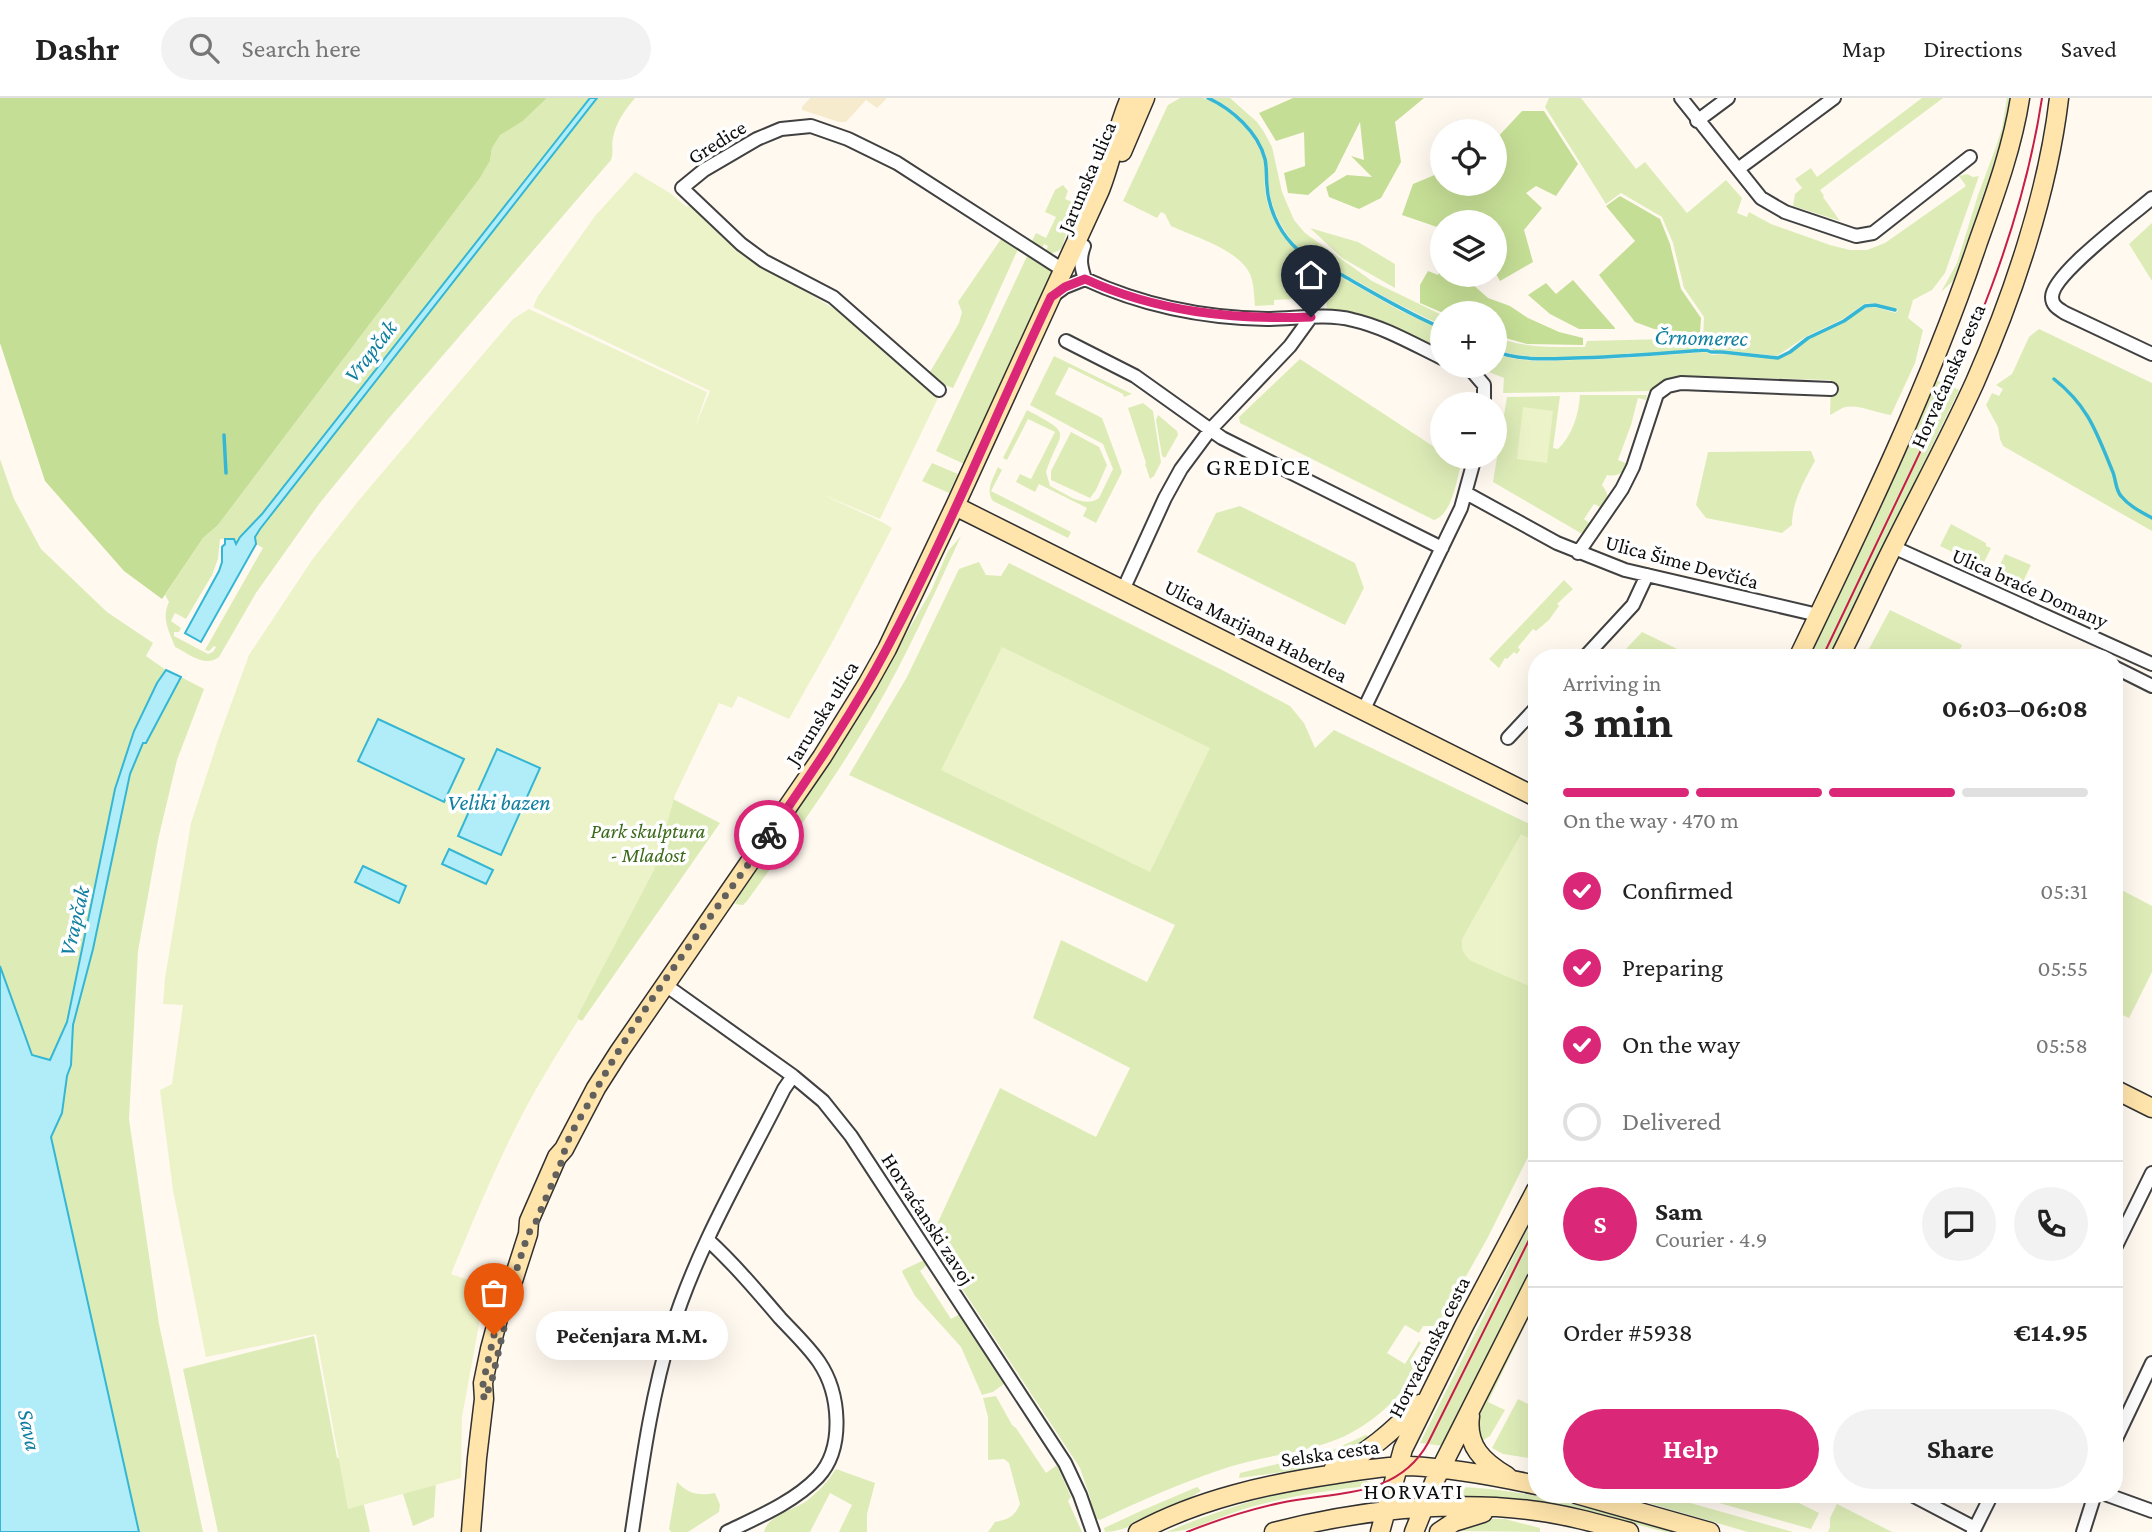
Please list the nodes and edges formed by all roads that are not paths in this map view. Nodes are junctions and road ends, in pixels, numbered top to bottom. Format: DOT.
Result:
graph roads {
  1 [pos="1130,98"];
  2 [pos="1145,98"];
  3 [pos="1681,98"];
  4 [pos="1728,98"];
  5 [pos="1834,98"];
  6 [pos="2020,98"];
  7 [pos="2059,98"];
  8 [pos="1697,121"];
  9 [pos="1970,157"];
  10 [pos="1738,169"];
  11 [pos="2152,198"];
  12 [pos="1084,246"];
  13 [pos="1063,270"];
  14 [pos="1085,279"];
  15 [pos="1051,297"];
  16 [pos="1311,317"];
  17 [pos="1066,341"];
  18 [pos="1430,353"];
  19 [pos="2152,354"];
  20 [pos="1831,389"];
  21 [pos="939,390"];
  22 [pos="1210,430"];
  23 [pos="1472,469"];
  24 [pos="1466,493"];
  25 [pos="955,506"];
  26 [pos="1893,547"];
  27 [pos="1442,548"];
  28 [pos="1578,553"];
  29 [pos="1647,575"];
  30 [pos="1123,590"];
  31 [pos="1818,615"];
  32 [pos="1592,649"];
  33 [pos="1802,649"];
  34 [pos="1843,649"];
  35 [pos="2119,649"];
  36 [pos="2123,651"];
  37 [pos="2152,664"];
  38 [pos="2123,672"];
  39 [pos="2152,686"];
  40 [pos="1363,711"];
  41 [pos="1528,717"];
  42 [pos="1508,738"];
  43 [pos="1528,793"];
  44 [pos="664,984"];
  45 [pos="793,1076"];
  46 [pos="2123,1094"];
  47 [pos="2152,1108"];
  48 [pos="2152,1173"];
  49 [pos="1528,1205"];
  50 [pos="2123,1232"];
  51 [pos="708,1240"];
  52 [pos="1528,1296"];
  53 [pos="2152,1363"];
  54 [pos="2148,1379"];
  55 [pos="1433,1389"];
  56 [pos="1470,1413"];
  57 [pos="2123,1426"];
  58 [pos="1397,1466"];
  59 [pos="1441,1469"];
  60 [pos="1319,1476"];
  61 [pos="1514,1480"];
  62 [pos="1528,1483"];
  63 [pos="2123,1501"];
  64 [pos="1608,1503"];
  65 [pos="1926,1503"];
  66 [pos="1988,1503"];
  67 [pos="2093,1503"];
  68 [pos="1499,1507"];
  69 [pos="1422,1508"];
  70 [pos="2152,1511"];
  71 [pos="1385,1512"];
  72 [pos="1306,1524"];
  73 [pos="1974,1530"];
  74 [pos="471,1532"];
  75 [pos="632,1532"];
  76 [pos="727,1532"];
  77 [pos="1093,1532"];
  78 [pos="1138,1532"];
  79 [pos="1274,1532"];
  80 [pos="1335,1532"];
  81 [pos="1380,1532"];
  82 [pos="1414,1532"];
  83 [pos="1438,1532"];
  84 [pos="1629,1532"];
  85 [pos="1710,1532"];
  86 [pos="2083,1532"];
  1 -- 13 [label="street, Jarunska ulica"];
  2 -- 12 [label="street, Jarunska ulica"];
  3 -- 8 [label="street"];
  4 -- 8 [label="street"];
  5 -- 10 [label="street"];
  6 -- 31 [label="street, Horvaćanska cesta"];
  7 -- 26 [label="street, Horvaćanska cesta"];
  8 -- 10 [label="street"];
  9 -- 10 [label="street"];
  11 -- 19 [label="street"];
  12 -- 13 [label="street, Jarunska ulica"];
  12 -- 14 [label="street"];
  13 -- 15 [label="street, Jarunska ulica"];
  13 -- 21 [label="street, Gredice"];
  14 -- 15 [label="street"];
  14 -- 16 [label="street"];
  15 -- 25 [label="street, Jarunska ulica"];
  16 -- 18 [label="street"];
  16 -- 22 [label="street"];
  17 -- 22 [label="street"];
  20 -- 28 [label="street"];
  22 -- 27 [label="street"];
  22 -- 30 [label="street"];
  23 -- 24 [label="street"];
  24 -- 27 [label="street"];
  24 -- 28 [label="street, Ulica Šime Devčića"];
  25 -- 30 [label="street, Ulica Marijana Haberlea"];
  25 -- 44 [label="street, Jarunska ulica"];
  26 -- 34 [label="street, Horvaćanska cesta"];
  26 -- 35 [label="street, Ulica braće Domany"];
  27 -- 40 [label="street"];
  28 -- 29 [label="street, Ulica Šime Devčića"];
  29 -- 31 [label="street, Ulica Šime Devčića"];
  29 -- 32 [label="street"];
  30 -- 40 [label="street, Ulica Marijana Haberlea"];
  31 -- 33 [label="street, Horvaćanska cesta"];
  36 -- 37 [label="street, Ulica braće Domany"];
  38 -- 39 [label="street"];
  40 -- 43 [label="street, Ulica Marijana Haberlea"];
  41 -- 42 [label="street"];
  44 -- 45 [label="street, Horvaćanski zavoj"];
  44 -- 74 [label="street, Jarunska ulica"];
  45 -- 51 [label="street"];
  45 -- 77 [label="street, Horvaćanski zavoj"];
  46 -- 47 [label="street"];
  48 -- 50 [label="street"];
  49 -- 55 [label="street, Horvaćanska cesta"];
  51 -- 75 [label="street"];
  51 -- 76 [label="street"];
  52 -- 56 [label="street"];
  53 -- 54 [label="street"];
  54 -- 57 [label="street"];
  55 -- 58 [label="street, Horvaćanska cesta"];
  55 -- 60 [label="street"];
  56 -- 59 [label="street"];
  56 -- 61 [label="street"];
  58 -- 59 [label="street, Selska cesta"];
  58 -- 60 [label="street, Selska cesta"];
  58 -- 71 [label="street, Horvaćanska cesta"];
  59 -- 61 [label="street, Selska cesta"];
  59 -- 69 [label="street"];
  60 -- 78 [label="street, Selska cesta"];
  61 -- 62 [label="street, Selska cesta"];
  63 -- 70 [label="street"];
  64 -- 85 [label="street"];
  65 -- 73 [label="street"];
  66 -- 73 [label="street"];
  67 -- 86 [label="street"];
  68 -- 69 [label="street"];
  68 -- 83 [label="street"];
  68 -- 84 [label="street"];
  69 -- 71 [label="street"];
  69 -- 82 [label="street"];
  71 -- 72 [label="street"];
  71 -- 81 [label="street, Horvaćanska cesta"];
  72 -- 79 [label="street"];
  72 -- 80 [label="street"];
}
